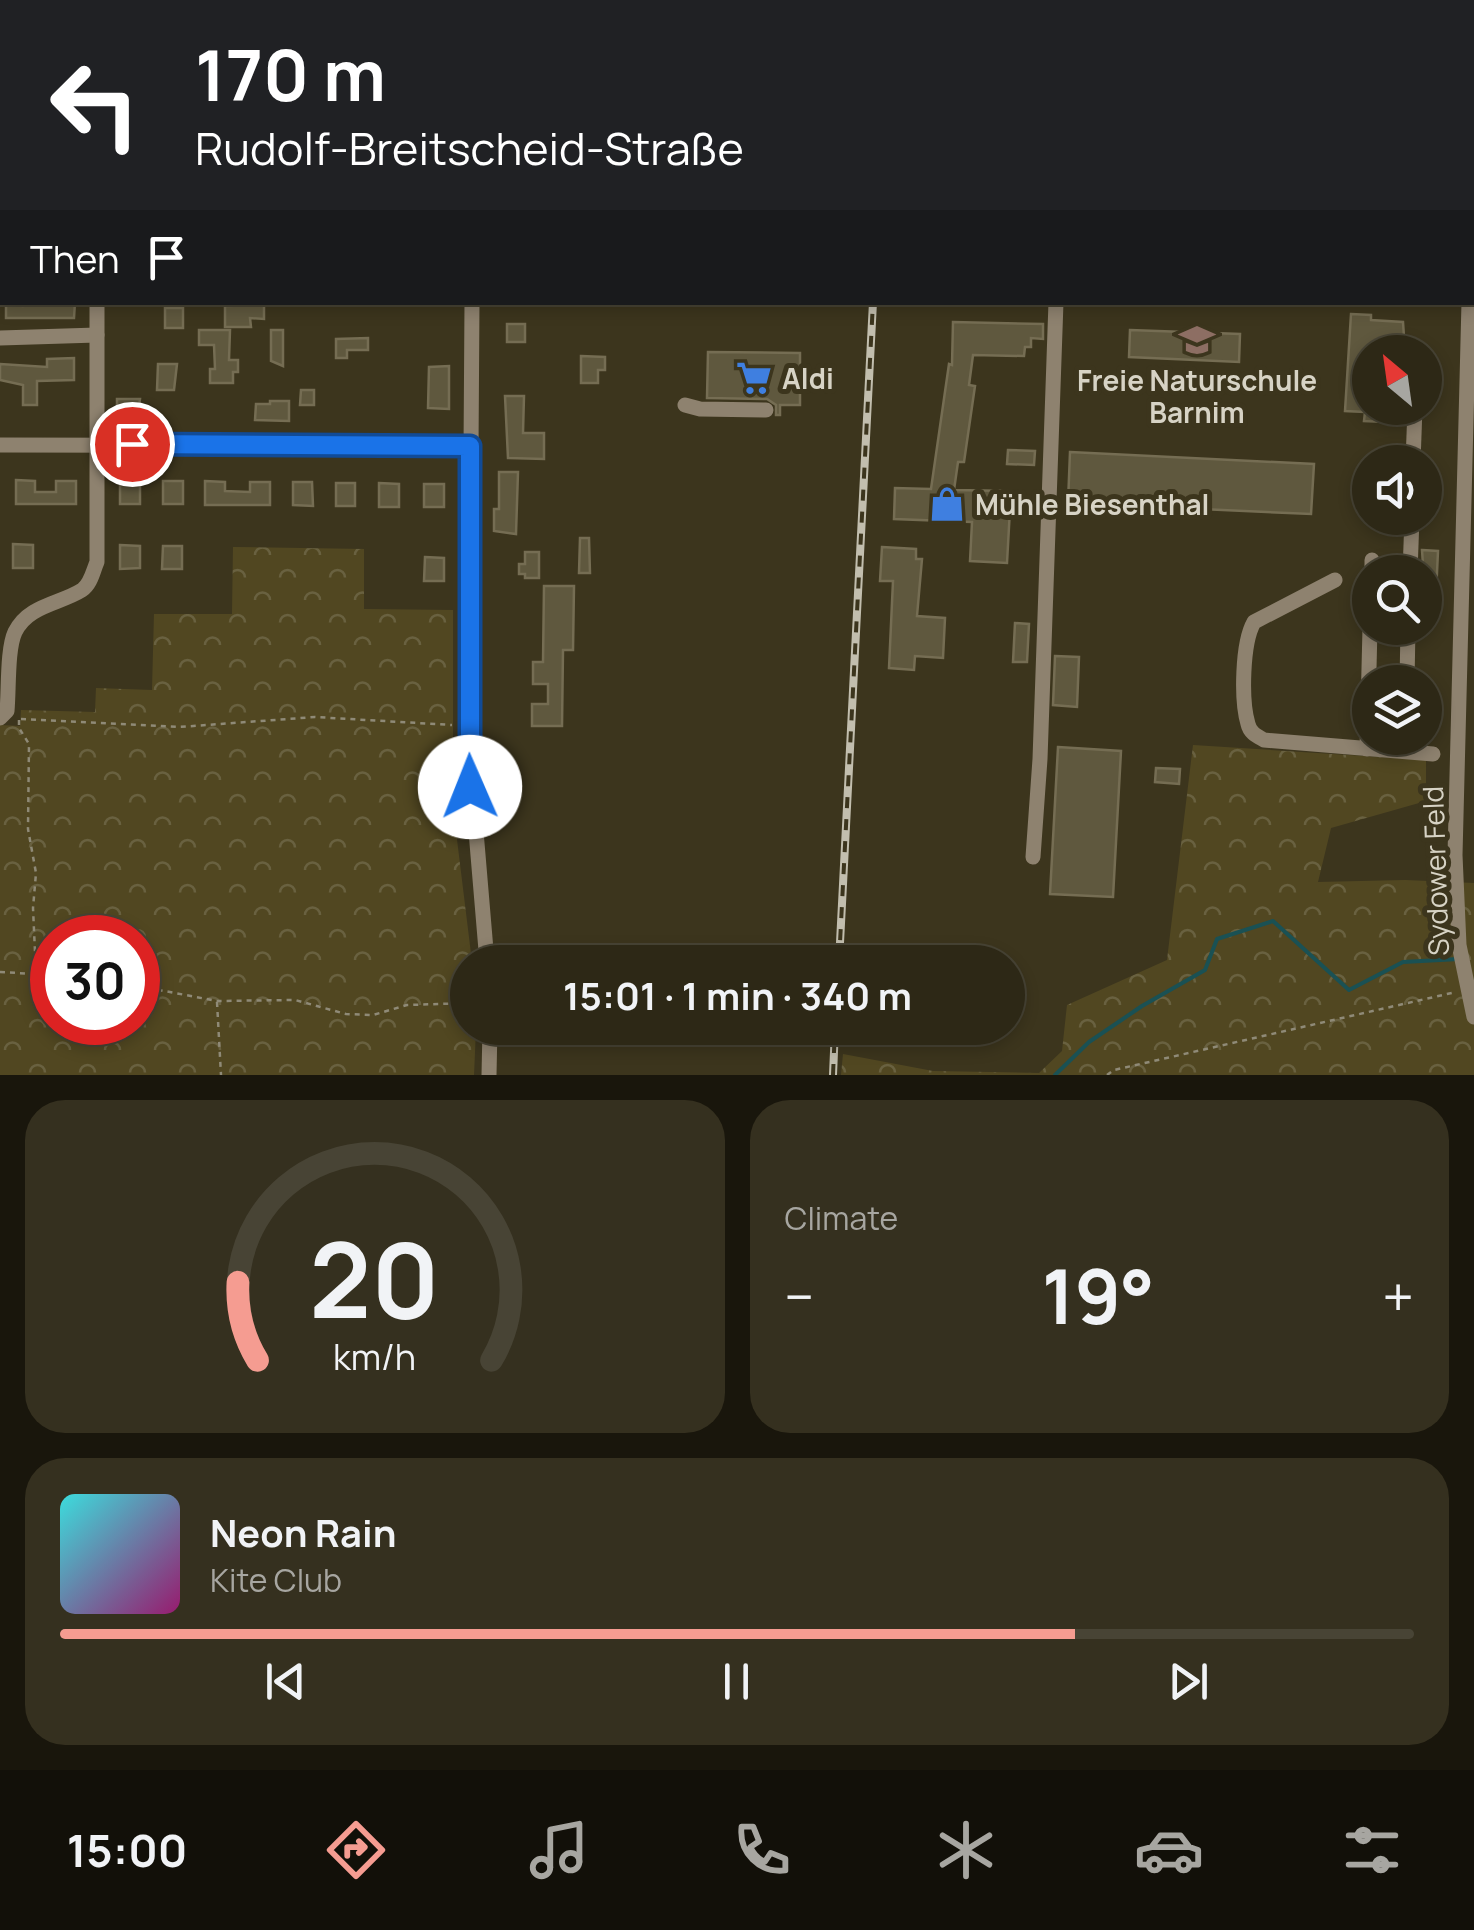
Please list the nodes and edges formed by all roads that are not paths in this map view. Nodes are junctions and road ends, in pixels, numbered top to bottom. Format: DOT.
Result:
graph roads {
  1 [pos="97,305"];
  2 [pos="472,305"];
  3 [pos="1056,305"];
  4 [pos="1469,305"];
  5 [pos="97,335"];
  6 [pos="0,338"];
  7 [pos="685,405"];
  8 [pos="766,410"];
  9 [pos="0,444"];
  10 [pos="96,444"];
  11 [pos="470,446"];
  12 [pos="1335,580"];
  13 [pos="9,716"];
  14 [pos="1352,747"];
  15 [pos="1032,857"];
  16 [pos="485,945"];
  17 [pos="1474,1017"];
  18 [pos="490,1045"];
  19 [pos="489,1075"];
  1 -- 5 [label="street"];
  2 -- 11 [label="street"];
  3 -- 15 [label="street"];
  4 -- 17 [label="street, Sydower Feld"];
  5 -- 6 [label="street"];
  5 -- 10 [label="street"];
  7 -- 8 [label="street"];
  9 -- 10 [label="street"];
  10 -- 11 [label="street"];
  10 -- 13 [label="street"];
  11 -- 16 [label="street"];
  12 -- 14 [label="street"];
  18 -- 19 [label="street"];
}
